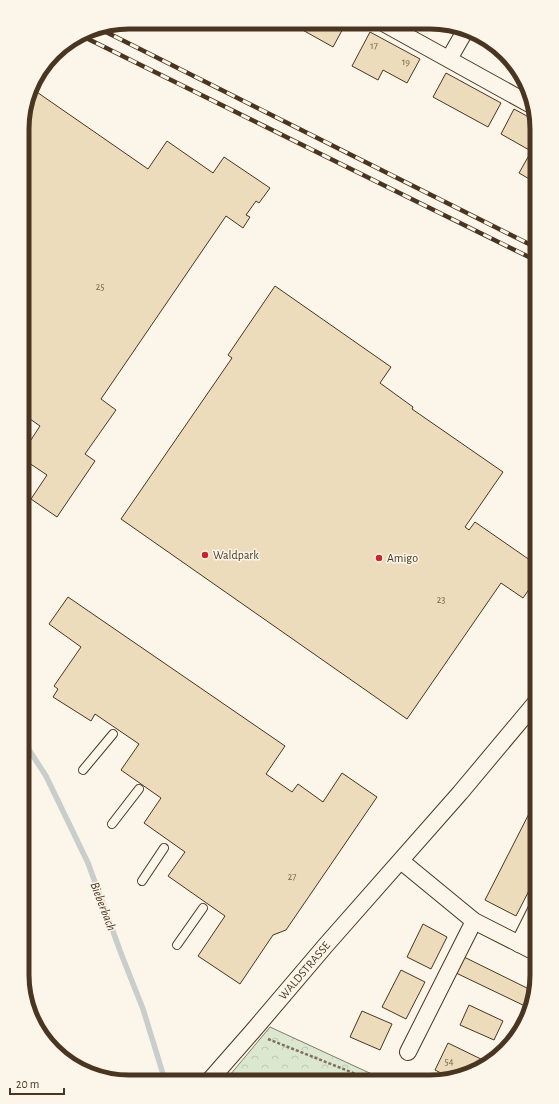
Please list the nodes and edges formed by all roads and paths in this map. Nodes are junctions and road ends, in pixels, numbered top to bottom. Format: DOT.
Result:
graph roads {
  1 [pos="394,29"];
  2 [pos="463,34"];
  3 [pos="449,59"];
  4 [pos="526,102"];
  5 [pos="530,709"];
  6 [pos="113,734"];
  7 [pos="83,770"];
  8 [pos="139,789"];
  9 [pos="112,824"];
  10 [pos="164,848"];
  11 [pos="401,861"];
  12 [pos="142,881"];
  13 [pos="203,908"];
  14 [pos="474,921"];
  15 [pos="530,922"];
  16 [pos="519,944"];
  17 [pos="177,945"];
  18 [pos="530,950"];
  19 [pos="252,1032"];
  20 [pos="408,1052"];
  21 [pos="214,1075"];
  22 [pos="359,1075"];
  1 -- 3 [label="street"];
  2 -- 3 [label="street"];
  3 -- 4 [label="street"];
  5 -- 11 [label="street, WALDSTRASSE"];
  6 -- 7 [label="lane"];
  8 -- 9 [label="lane"];
  10 -- 12 [label="lane"];
  11 -- 14 [label="street"];
  11 -- 19 [label="street, WALDSTRASSE"];
  13 -- 17 [label="lane"];
  14 -- 16 [label="street"];
  14 -- 20 [label="street"];
  15 -- 16 [label="street"];
  16 -- 18 [label="street"];
  19 -- 21 [label="street, WALDSTRASSE"];
  19 -- 22 [label="path"];
}
